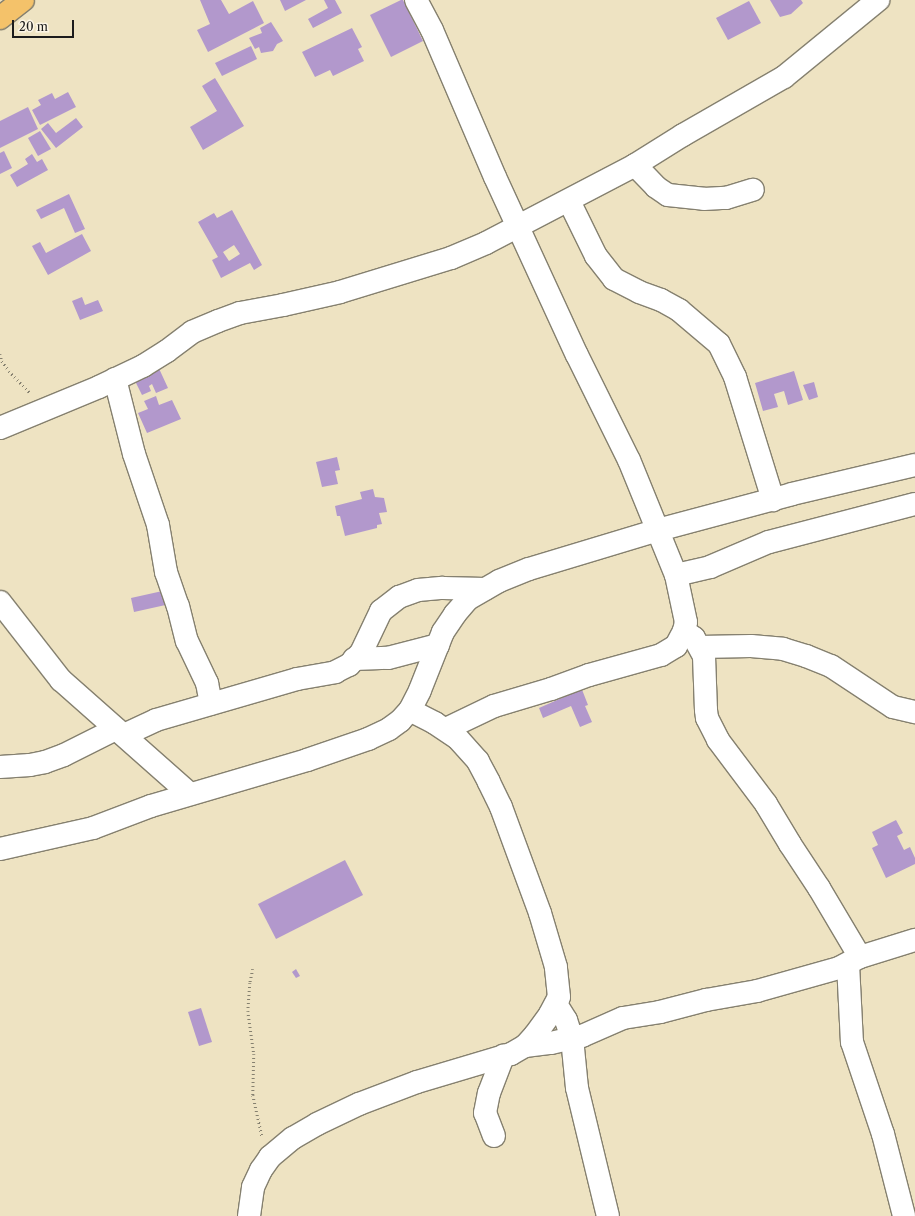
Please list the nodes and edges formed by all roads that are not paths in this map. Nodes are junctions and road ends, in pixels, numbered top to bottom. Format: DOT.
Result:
graph roads {
  1 [pos="23,0"];
  2 [pos="416,0"];
  3 [pos="878,0"];
  4 [pos="0,18"];
  5 [pos="635,165"];
  6 [pos="753,190"];
  7 [pos="568,201"];
  8 [pos="519,225"];
  9 [pos="115,380"];
  10 [pos="0,428"];
  11 [pos="915,465"];
  12 [pos="773,500"];
  13 [pos="915,504"];
  14 [pos="658,530"];
  15 [pos="676,575"];
  16 [pos="485,589"];
  17 [pos="0,602"];
  18 [pos="684,631"];
  19 [pos="438,645"];
  20 [pos="700,647"];
  21 [pos="354,659"];
  22 [pos="211,704"];
  23 [pos="410,710"];
  24 [pos="915,712"];
  25 [pos="446,729"];
  26 [pos="120,732"];
  27 [pos="0,767"];
  28 [pos="190,794"];
  29 [pos="0,850"];
  30 [pos="915,940"];
  31 [pos="854,961"];
  32 [pos="556,1004"];
  33 [pos="572,1038"];
  34 [pos="525,1046"];
  35 [pos="503,1056"];
  36 [pos="494,1136"];
  37 [pos="249,1216"];
  38 [pos="608,1216"];
  39 [pos="904,1216"];
  1 -- 4 [label="highway"];
  2 -- 8 [label="street"];
  3 -- 5 [label="street"];
  5 -- 6 [label="street"];
  5 -- 7 [label="street"];
  7 -- 8 [label="street"];
  7 -- 12 [label="street"];
  8 -- 9 [label="street"];
  8 -- 14 [label="street"];
  9 -- 10 [label="street"];
  9 -- 22 [label="street"];
  11 -- 12 [label="street"];
  12 -- 14 [label="street"];
  13 -- 15 [label="street"];
  14 -- 15 [label="street"];
  14 -- 16 [label="street"];
  15 -- 18 [label="street"];
  16 -- 19 [label="street"];
  16 -- 21 [label="street"];
  17 -- 26 [label="street"];
  18 -- 20 [label="street"];
  18 -- 25 [label="street"];
  19 -- 21 [label="street"];
  19 -- 23 [label="street"];
  20 -- 24 [label="street"];
  20 -- 31 [label="street"];
  21 -- 22 [label="street"];
  22 -- 26 [label="street"];
  23 -- 25 [label="street"];
  23 -- 28 [label="street"];
  25 -- 32 [label="street"];
  26 -- 27 [label="street"];
  26 -- 28 [label="street"];
  28 -- 29 [label="street"];
  30 -- 31 [label="street"];
  31 -- 33 [label="street"];
  31 -- 39 [label="street"];
  32 -- 33 [label="street"];
  32 -- 34 [label="street"];
  33 -- 34 [label="street"];
  33 -- 38 [label="street"];
  34 -- 35 [label="street"];
  35 -- 36 [label="street"];
  35 -- 37 [label="street"];
}
